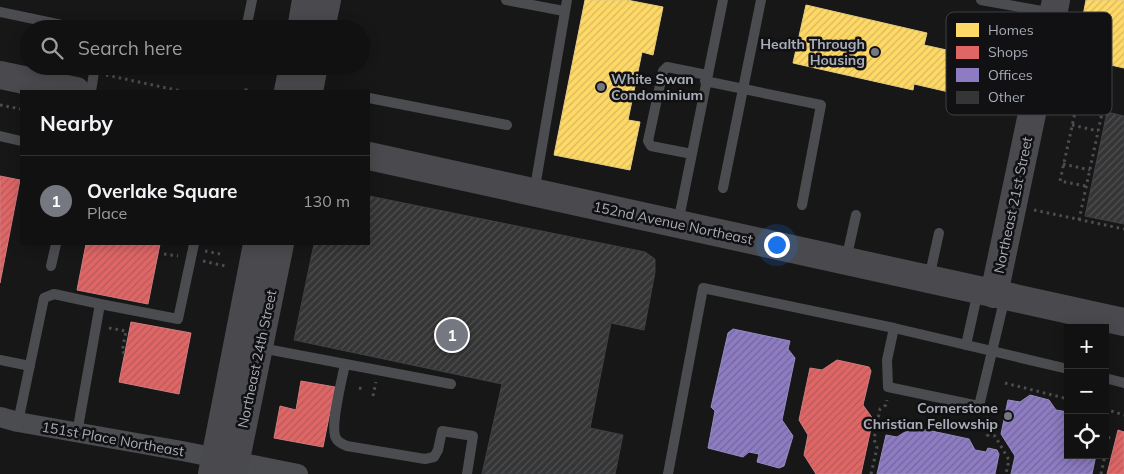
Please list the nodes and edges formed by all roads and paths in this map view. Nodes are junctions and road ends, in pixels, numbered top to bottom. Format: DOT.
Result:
graph roads {
  1 [pos="252,0"];
  2 [pos="306,0"];
  3 [pos="327,0"];
  4 [pos="506,0"];
  5 [pos="567,0"];
  6 [pos="722,0"];
  7 [pos="762,0"];
  8 [pos="981,0"];
  9 [pos="0,12"];
  10 [pos="564,12"];
  11 [pos="1054,12"];
  12 [pos="38,20"];
  13 [pos="248,20"];
  14 [pos="303,20"];
  15 [pos="323,20"];
  16 [pos="0,75"];
  17 [pos="94,75"];
  18 [pos="118,75"];
  19 [pos="291,75"];
  20 [pos="312,75"];
  21 [pos="706,78"];
  22 [pos="742,89"];
  23 [pos="71,90"];
  24 [pos="91,90"];
  25 [pos="177,90"];
  26 [pos="288,90"];
  27 [pos="309,90"];
  28 [pos="370,98"];
  29 [pos="0,105"];
  30 [pos="20,109"];
  31 [pos="1032,115"];
  32 [pos="1074,115"];
  33 [pos="1102,115"];
  34 [pos="507,125"];
  35 [pos="1072,125"];
  36 [pos="1098,131"];
  37 [pos="0,136"];
  38 [pos="20,141"];
  39 [pos="692,154"];
  40 [pos="370,156"];
  41 [pos="1063,164"];
  42 [pos="1090,170"];
  43 [pos="1086,186"];
  44 [pos="723,188"];
  45 [pos="534,194"];
  46 [pos="802,205"];
  47 [pos="1031,209"];
  48 [pos="856,216"];
  49 [pos="1079,220"];
  50 [pos="678,224"];
  51 [pos="1124,229"];
  52 [pos="939,233"];
  53 [pos="56,245"];
  54 [pos="194,245"];
  55 [pos="257,245"];
  56 [pos="280,245"];
  57 [pos="203,250"];
  58 [pos="164,254"];
  59 [pos="220,254"];
  60 [pos="181,257"];
  61 [pos="200,261"];
  62 [pos="846,261"];
  63 [pos="52,266"];
  64 [pos="225,266"];
  65 [pos="929,279"];
  66 [pos="993,293"];
  67 [pos="100,304"];
  68 [pos="1124,322"];
  69 [pos="108,328"];
  70 [pos="894,328"];
  71 [pos="966,345"];
  72 [pos="260,348"];
  73 [pos="992,351"];
  74 [pos="125,353"];
  75 [pos="0,360"];
  76 [pos="345,364"];
  77 [pos="30,366"];
  78 [pos="1064,368"];
  79 [pos="1109,379"];
  80 [pos="376,381"];
  81 [pos="1005,383"];
  82 [pos="1124,383"];
  83 [pos="451,384"];
  84 [pos="890,387"];
  85 [pos="359,388"];
  86 [pos="364,389"];
  87 [pos="374,396"];
  88 [pos="1064,398"];
  89 [pos="979,406"];
  90 [pos="1109,410"];
  91 [pos="1124,415"];
  92 [pos="9,420"];
  93 [pos="77,434"];
  94 [pos="1104,459"];
  95 [pos="224,466"];
  96 [pos="298,474"];
  97 [pos="467,474"];
  98 [pos="668,474"];
  99 [pos="872,474"];
  100 [pos="1006,474"];
  101 [pos="1101,474"];
  1 -- 13 [label="lane"];
  2 -- 14 [label="street"];
  3 -- 15 [label="street"];
  4 -- 10 [label="lane"];
  5 -- 10 [label="lane"];
  6 -- 21 [label="lane"];
  7 -- 22 [label="lane"];
  8 -- 11 [label="lane"];
  9 -- 12 [label="lane"];
  10 -- 45 [label="lane"];
  16 -- 23 [label="street"];
  17 -- 24 [label="lane"];
  18 -- 25 [label="path"];
  19 -- 26 [label="street"];
  20 -- 27 [label="street"];
  21 -- 22 [label="lane"];
  21 -- 39 [label="lane"];
  21 -- 39 [label="lane"];
  22 -- 44 [label="lane"];
  22 -- 46 [label="lane"];
  28 -- 34 [label="lane"];
  29 -- 30 [label="path"];
  31 -- 66 [label="street, Northeast 21st Street"];
  32 -- 35 [label="path"];
  33 -- 36 [label="path"];
  35 -- 36 [label="path"];
  35 -- 41 [label="path"];
  36 -- 42 [label="path"];
  37 -- 38 [label="lane"];
  39 -- 50 [label="lane"];
  40 -- 45 [label="street, 152nd Avenue Northeast"];
  41 -- 42 [label="path"];
  41 -- 43 [label="path"];
  42 -- 43 [label="path"];
  43 -- 49 [label="path"];
  45 -- 50 [label="street, 152nd Avenue Northeast"];
  47 -- 49 [label="path"];
  48 -- 62 [label="lane"];
  49 -- 51 [label="path"];
  50 -- 62 [label="street, 152nd Avenue Northeast"];
  52 -- 65 [label="lane"];
  53 -- 63 [label="lane"];
  54 -- 67 [label="lane"];
  55 -- 95 [label="street, Northeast 24th Street"];
  56 -- 72 [label="street, Northeast 24th Street"];
  57 -- 59 [label="path"];
  58 -- 60 [label="path"];
  61 -- 64 [label="path"];
  62 -- 65 [label="street, 152nd Avenue Northeast"];
  65 -- 66 [label="street, 152nd Avenue Northeast"];
  66 -- 68 [label="street, 152nd Avenue Northeast"];
  66 -- 71 [label="lane"];
  66 -- 73 [label="lane"];
  67 -- 77 [label="lane"];
  67 -- 93 [label="lane"];
  69 -- 74 [label="path"];
  70 -- 71 [label="lane"];
  70 -- 84 [label="lane"];
  70 -- 98 [label="lane"];
  71 -- 73 [label="lane"];
  72 -- 76 [label="lane"];
  72 -- 95 [label="street, Northeast 24th Street"];
  73 -- 78 [label="lane"];
  73 -- 89 [label="lane"];
  75 -- 77 [label="lane"];
  76 -- 83 [label="lane"];
  76 -- 97 [label="lane"];
  77 -- 92 [label="lane"];
  79 -- 82 [label="lane"];
  80 -- 87 [label="path"];
  81 -- 88 [label="path"];
  84 -- 89 [label="lane"];
  84 -- 99 [label="path"];
  85 -- 86 [label="path"];
  89 -- 100 [label="path"];
  90 -- 91 [label="path"];
  92 -- 93 [label="street, 151st Place Northeast"];
  93 -- 95 [label="street, 151st Place Northeast"];
  94 -- 101 [label="path"];
  95 -- 96 [label="street, 151st Place Northeast"];
}
